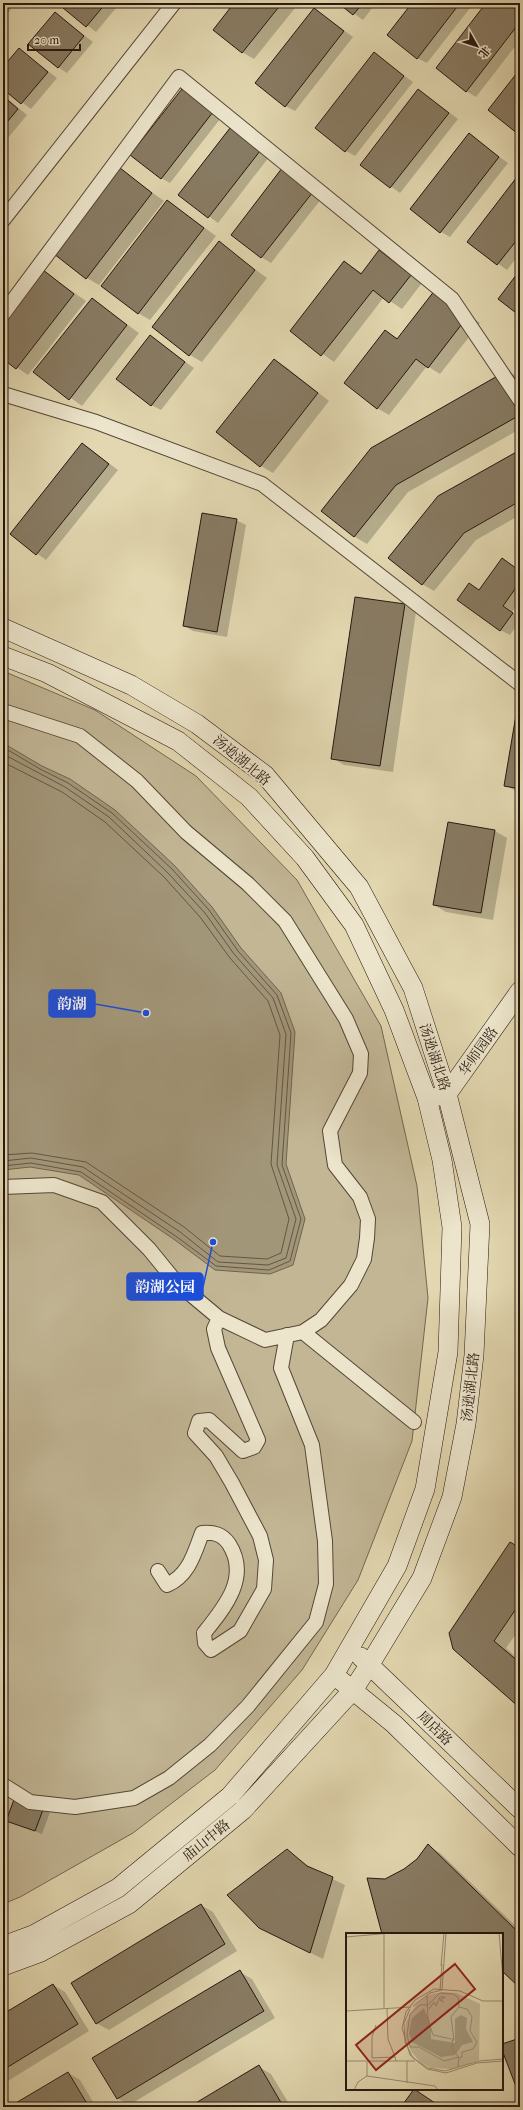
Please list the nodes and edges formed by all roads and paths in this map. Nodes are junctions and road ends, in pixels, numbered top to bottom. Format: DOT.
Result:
graph roads {
  1 [pos="174,3"];
  2 [pos="3,220"];
  3 [pos="3,314"];
  4 [pos="3,394"];
  5 [pos="520,400"];
  6 [pos="3,628"];
  7 [pos="3,656"];
  8 [pos="520,684"];
  9 [pos="3,711"];
  10 [pos="520,991"];
  11 [pos="447,1094"];
  12 [pos="427,1098"];
  13 [pos="3,1187"];
  14 [pos="219,1318"];
  15 [pos="302,1332"];
  16 [pos="287,1335"];
  17 [pos="414,1422"];
  18 [pos="158,1571"];
  19 [pos="350,1648"];
  20 [pos="370,1664"];
  21 [pos="334,1675"];
  22 [pos="353,1690"];
  23 [pos="3,1785"];
  24 [pos="520,1809"];
  25 [pos="520,1847"];
  26 [pos="3,1946"];
  27 [pos="3,1966"];
  1 -- 2 [label="street"];
  3 -- 5 [label="street"];
  4 -- 8 [label="street"];
  6 -- 11 [label="street, 汤逊湖北路"];
  7 -- 12 [label="street, 汤逊湖北路"];
  9 -- 15 [label="street"];
  10 -- 11 [label="street, 华师园路"];
  11 -- 12 [label="street"];
  11 -- 20 [label="street, 汤逊湖北路"];
  12 -- 19 [label="street, 汤逊湖北路"];
  13 -- 14 [label="street"];
  14 -- 16 [label="street"];
  14 -- 18 [label="street"];
  15 -- 16 [label="street"];
  15 -- 17 [label="street"];
  16 -- 23 [label="street"];
  19 -- 20 [label="street, 周店路"];
  19 -- 21 [label="street, 汤逊湖北路"];
  20 -- 22 [label="street, 庙山中路"];
  20 -- 24 [label="street, 周店路"];
  21 -- 22 [label="street"];
  21 -- 26 [label="street, 庙山中路"];
  22 -- 25 [label="street, 周店路"];
  22 -- 27 [label="street, 庙山中路"];
}
